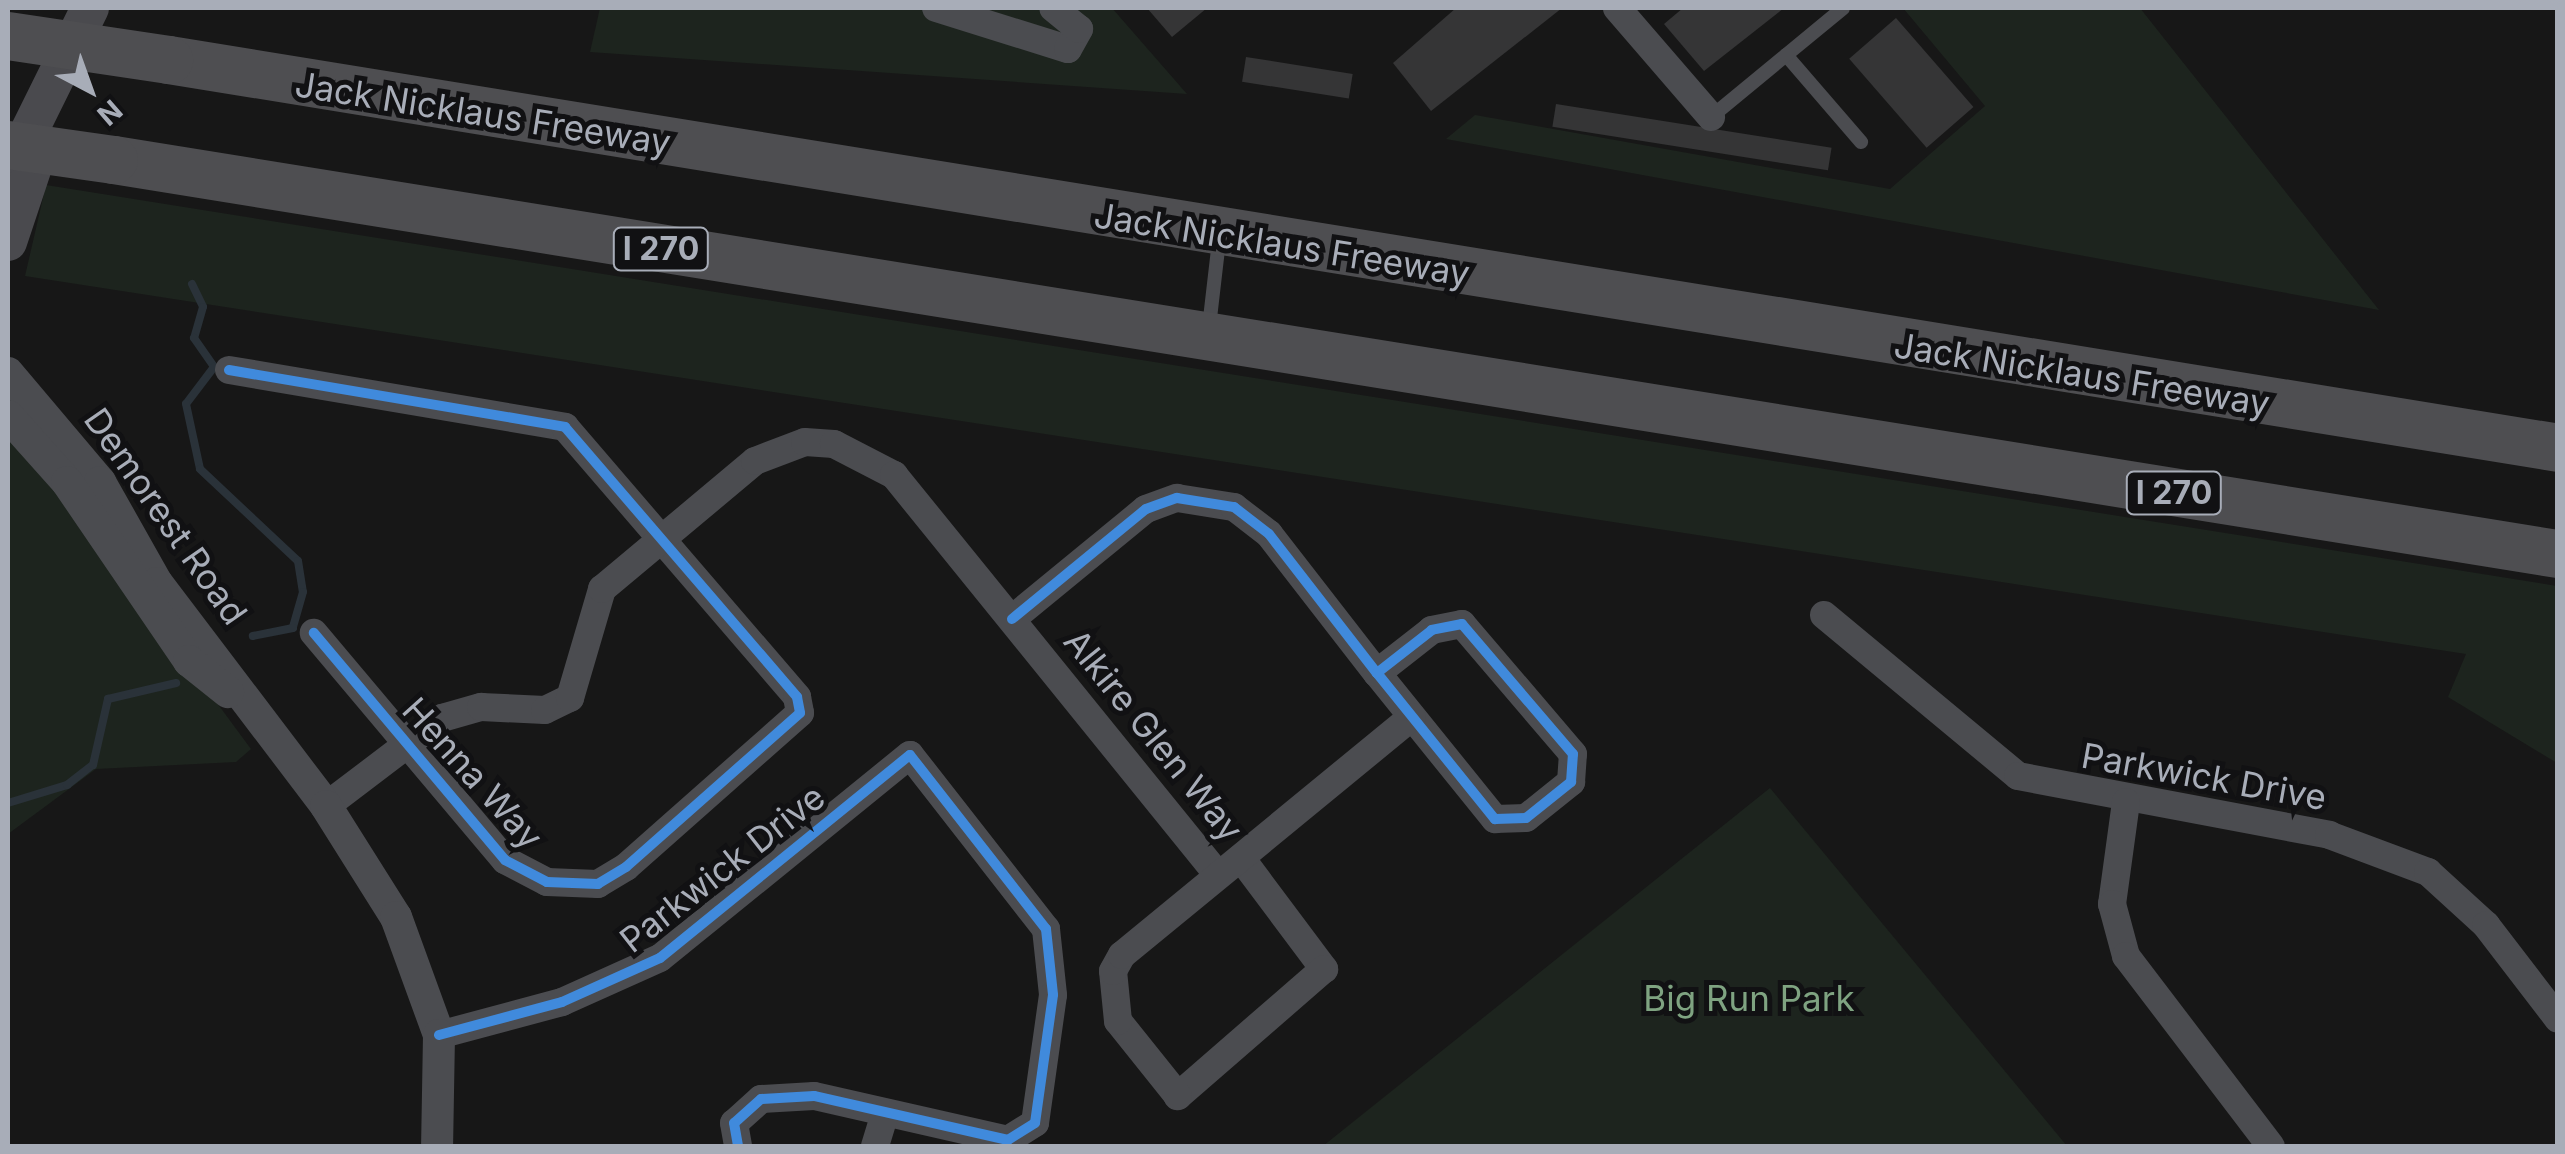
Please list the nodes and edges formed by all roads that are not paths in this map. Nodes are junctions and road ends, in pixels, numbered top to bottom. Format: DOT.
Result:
graph roads {
  1 [pos="90,8"];
  2 [pos="1052,8"];
  3 [pos="1618,8"];
  4 [pos="1843,8"];
  5 [pos="945,10"];
  6 [pos="8,36"];
  7 [pos="1786,55"];
  8 [pos="52,90"];
  9 [pos="1711,117"];
  10 [pos="1861,142"];
  11 [pos="8,144"];
  12 [pos="8,174"];
  13 [pos="1220,234"];
  14 [pos="8,242"];
  15 [pos="1208,337"];
  16 [pos="228,370"];
  17 [pos="8,373"];
  18 [pos="8,416"];
  19 [pos="2558,448"];
  20 [pos="661,537"];
  21 [pos="2558,554"];
  22 [pos="1824,615"];
  23 [pos="1012,619"];
  24 [pos="314,633"];
  25 [pos="1377,674"];
  26 [pos="252,711"];
  27 [pos="1412,717"];
  28 [pos="406,743"];
  29 [pos="2126,802"];
  30 [pos="326,806"];
  31 [pos="1241,858"];
  32 [pos="1218,875"];
  33 [pos="2558,1019"];
  34 [pos="439,1036"];
  35 [pos="885,1113"];
  36 [pos="961,1140"];
  37 [pos="437,1146"];
  38 [pos="738,1146"];
  39 [pos="875,1146"];
  40 [pos="2271,1146"];
  1 -- 8 [label="main road"];
  2 -- 5 [label="street"];
  3 -- 9 [label="street"];
  4 -- 7 [label="lane"];
  6 -- 13 [label="highway, Jack Nicklaus Freeway, bridge"];
  7 -- 9 [label="lane"];
  7 -- 10 [label="lane"];
  8 -- 12 [label="main road"];
  8 -- 14 [label="main road"];
  11 -- 15 [label="highway, I 270, bridge"];
  13 -- 15 [label="lane"];
  13 -- 19 [label="highway, Jack Nicklaus Freeway"];
  15 -- 21 [label="highway, I 270"];
  16 -- 20 [label="street"];
  17 -- 26 [label="street, Demorest Road"];
  18 -- 26 [label="street, Demorest Road"];
  20 -- 23 [label="street, Alkire Glen Way"];
  20 -- 28 [label="street, Alkire Glen Way"];
  20 -- 28 [label="street, Henna Way"];
  22 -- 29 [label="street, Parkwick Drive"];
  23 -- 25 [label="street"];
  23 -- 32 [label="street, Alkire Glen Way"];
  24 -- 28 [label="street, Henna Way"];
  25 -- 27 [label="street"];
  25 -- 27 [label="street"];
  26 -- 30 [label="street, Demorest Road"];
  27 -- 31 [label="street"];
  28 -- 30 [label="street, Alkire Glen Way"];
  29 -- 33 [label="street, Parkwick Drive"];
  29 -- 40 [label="street"];
  30 -- 34 [label="street, Demorest Road"];
  31 -- 32 [label="street"];
  31 -- 32 [label="street"];
  34 -- 36 [label="street, Parkwick Drive"];
  34 -- 37 [label="street, Demorest Road"];
  35 -- 36 [label="street"];
  35 -- 38 [label="street"];
  35 -- 39 [label="street"];
}
